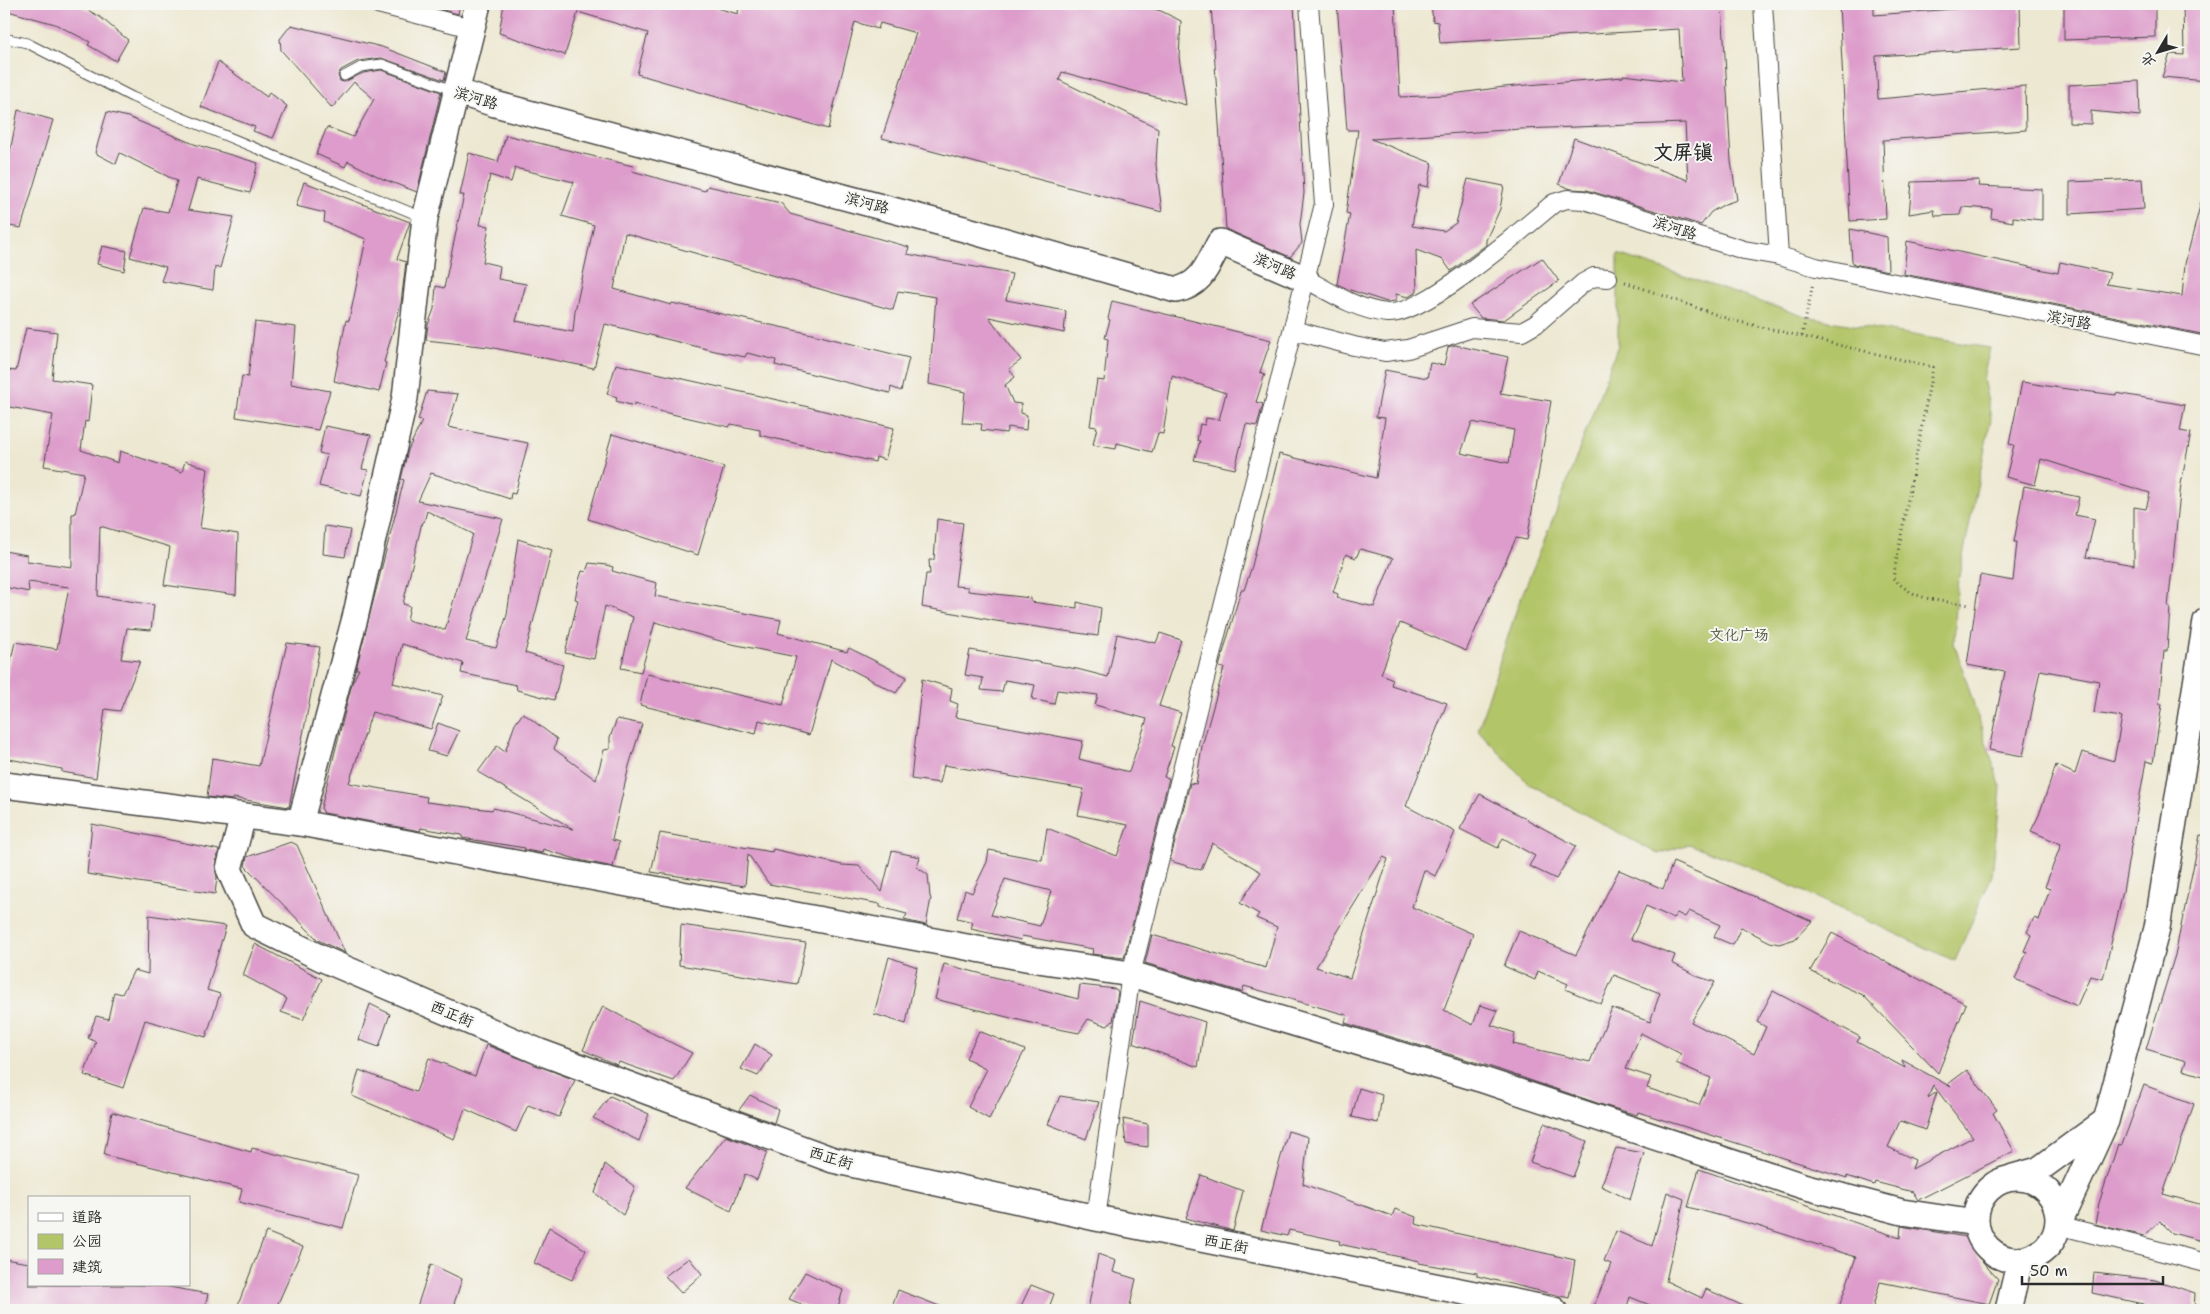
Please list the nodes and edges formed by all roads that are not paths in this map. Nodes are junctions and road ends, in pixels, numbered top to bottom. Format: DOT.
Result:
graph roads {
  1 [pos="378,4"];
  2 [pos="478,4"];
  3 [pos="1309,4"];
  4 [pos="1763,4"];
  5 [pos="471,28"];
  6 [pos="4,38"];
  7 [pos="344,76"];
  8 [pos="455,91"];
  9 [pos="425,218"];
  10 [pos="1779,256"];
  11 [pos="1608,278"];
  12 [pos="1306,279"];
  13 [pos="1294,330"];
  14 [pos="2206,346"];
  15 [pos="2206,621"];
  16 [pos="4,785"];
  17 [pos="244,816"];
  18 [pos="300,823"];
  19 [pos="1131,974"];
  20 [pos="2106,1121"];
  21 [pos="2011,1177"];
  22 [pos="1096,1218"];
  23 [pos="1976,1222"];
  24 [pos="2058,1225"];
  25 [pos="2020,1260"];
  26 [pos="2206,1263"];
  27 [pos="1554,1310"];
  28 [pos="2008,1310"];
  1 -- 5 [label="street"];
  2 -- 5 [label="street"];
  3 -- 12 [label="street"];
  4 -- 10 [label="street"];
  5 -- 8 [label="street"];
  6 -- 9 [label="lane"];
  7 -- 8 [label="lane, 滨河路"];
  8 -- 9 [label="street"];
  8 -- 12 [label="street, 滨河路"];
  9 -- 18 [label="street"];
  10 -- 12 [label="street, 滨河路"];
  10 -- 14 [label="street, 滨河路"];
  11 -- 13 [label="street"];
  12 -- 13 [label="street"];
  13 -- 19 [label="street"];
  15 -- 20 [label="street"];
  16 -- 17 [label="street"];
  17 -- 18 [label="street"];
  17 -- 22 [label="street, 西正街"];
  18 -- 19 [label="street"];
  19 -- 22 [label="street"];
  19 -- 23 [label="street"];
  20 -- 21 [label="street"];
  20 -- 24 [label="street"];
  21 -- 23 [label="street"];
  21 -- 24 [label="street"];
  22 -- 27 [label="street, 西正街"];
  23 -- 25 [label="street"];
  24 -- 25 [label="street"];
  24 -- 26 [label="street"];
  25 -- 28 [label="street"];
}
